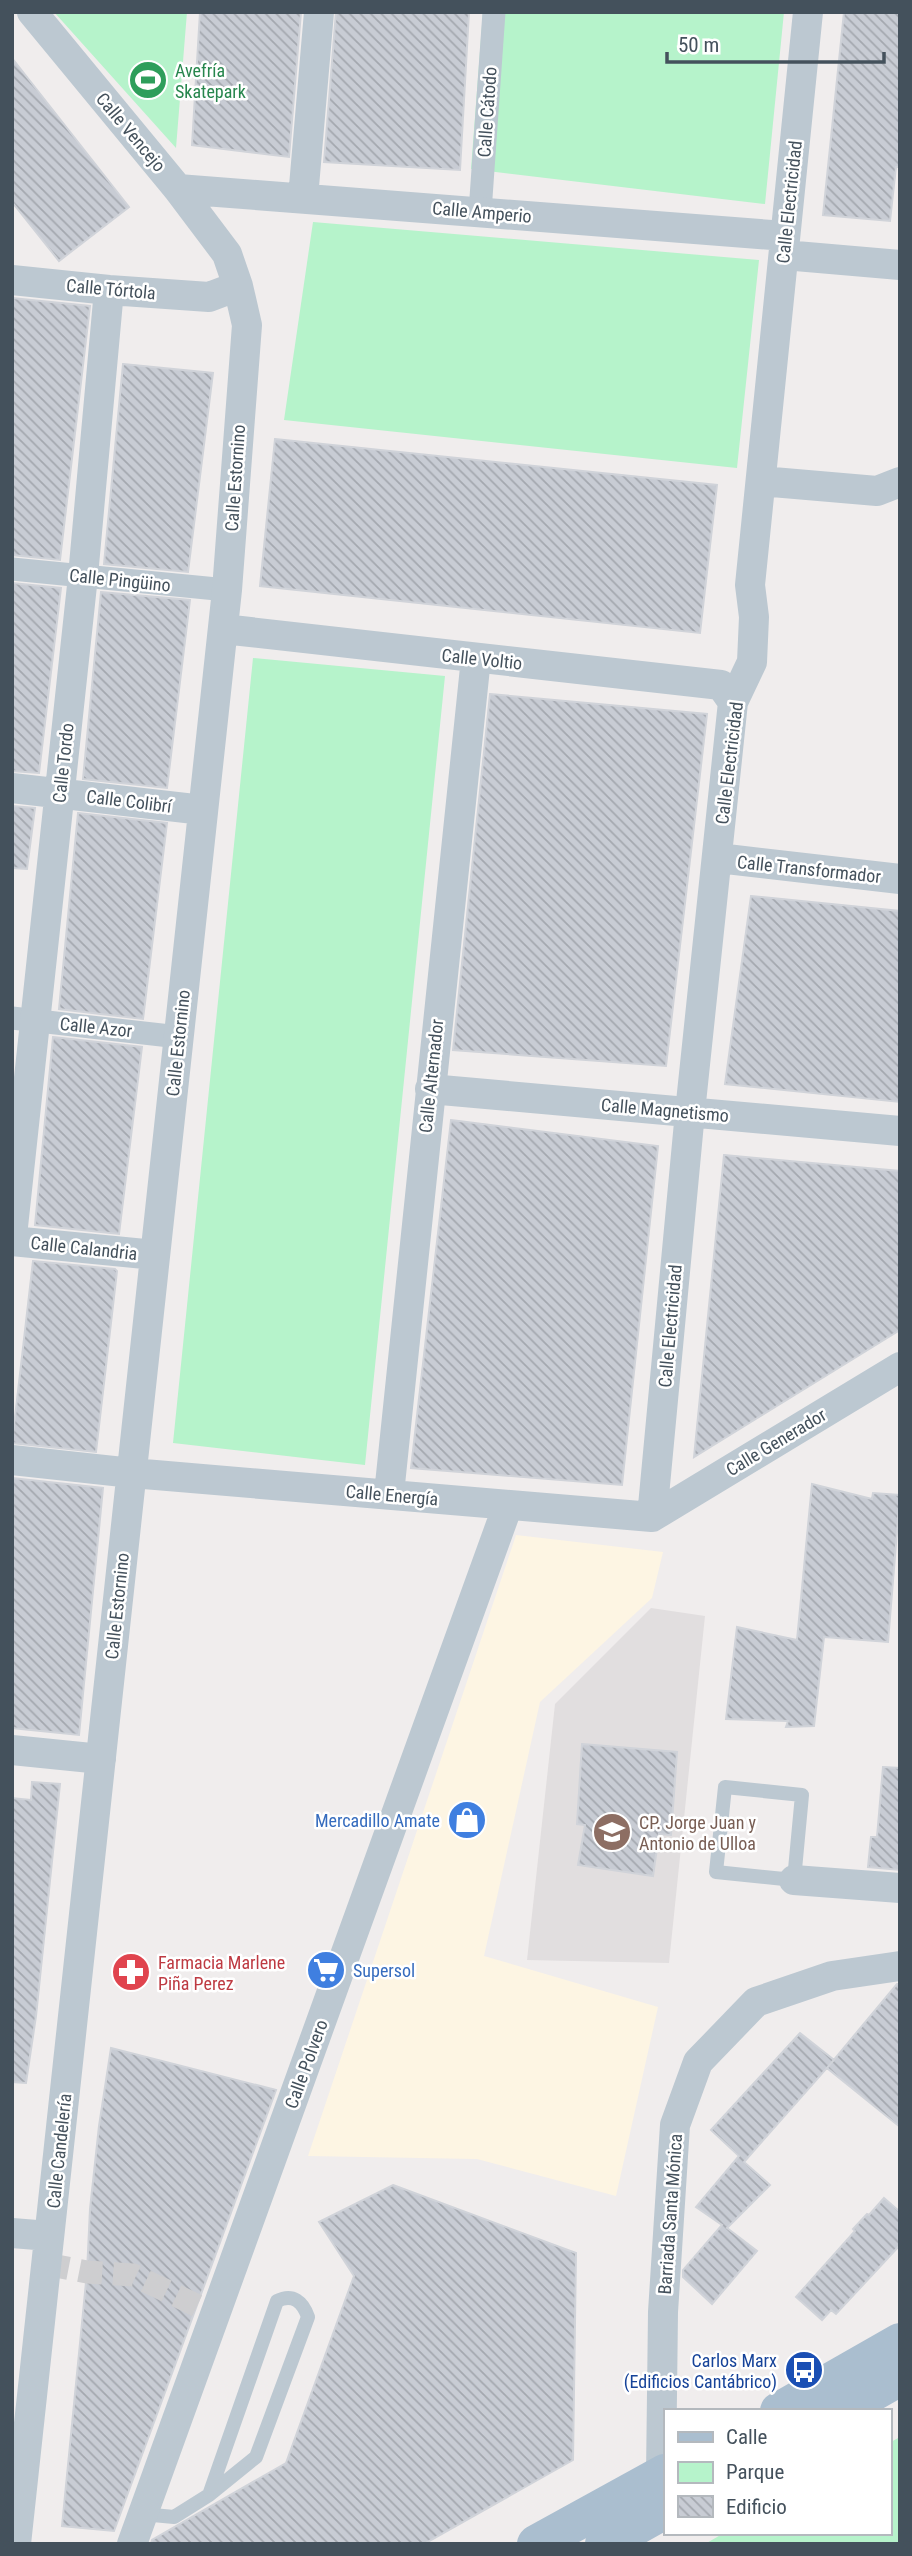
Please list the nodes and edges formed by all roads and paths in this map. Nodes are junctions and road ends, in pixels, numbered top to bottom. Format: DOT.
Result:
graph roads {
  1 [pos="32,12"];
  2 [pos="319,12"];
  3 [pos="494,12"];
  4 [pos="808,12"];
  5 [pos="178,189"];
  6 [pos="303,198"];
  7 [pos="480,212"];
  8 [pos="785,246"];
  9 [pos="900,265"];
  10 [pos="12,280"];
  11 [pos="238,286"];
  12 [pos="109,290"];
  13 [pos="761,481"];
  14 [pos="900,482"];
  15 [pos="12,569"];
  16 [pos="83,576"];
  17 [pos="227,590"];
  18 [pos="223,629"];
  19 [pos="476,658"];
  20 [pos="733,702"];
  21 [pos="12,788"];
  22 [pos="60,793"];
  23 [pos="203,810"];
  24 [pos="718,858"];
  25 [pos="900,878"];
  26 [pos="24,1019"];
  27 [pos="179,1037"];
  28 [pos="430,1089"];
  29 [pos="690,1112"];
  30 [pos="900,1131"];
  31 [pos="12,1238"];
  32 [pos="155,1255"];
  33 [pos="900,1367"];
  34 [pos="12,1460"];
  35 [pos="132,1473"];
  36 [pos="389,1494"];
  37 [pos="508,1505"];
  38 [pos="652,1517"];
  39 [pos="12,1750"];
  40 [pos="101,1759"];
  41 [pos="793,1880"];
  42 [pos="900,1888"];
  43 [pos="900,1966"];
  44 [pos="12,2233"];
  45 [pos="49,2236"];
  46 [pos="900,2342"];
  47 [pos="900,2376"];
  48 [pos="783,2409"];
  49 [pos="843,2409"];
  50 [pos="664,2486"];
  51 [pos="209,2495"];
  52 [pos="142,2514"];
  53 [pos="16,2544"];
  54 [pos="132,2544"];
  55 [pos="536,2544"];
  56 [pos="604,2544"];
  1 -- 5 [label="street, Calle Vencejo"];
  2 -- 6 [label="street"];
  3 -- 7 [label="street, Calle Cátodo"];
  4 -- 8 [label="street, Calle Electricidad"];
  5 -- 6 [label="street, Calle Amperio"];
  5 -- 11 [label="street, Calle Vencejo"];
  6 -- 7 [label="street, Calle Amperio"];
  7 -- 8 [label="street, Calle Amperio"];
  8 -- 9 [label="street, Calle Amperio"];
  8 -- 13 [label="street, Calle Electricidad"];
  10 -- 12 [label="street, Calle Tórtola"];
  11 -- 12 [label="street, Calle Tórtola"];
  11 -- 17 [label="street, Calle Estornino"];
  12 -- 16 [label="street, Calle Tordo"];
  13 -- 14 [label="street"];
  13 -- 20 [label="street, Calle Electricidad"];
  15 -- 16 [label="street, Calle Pingüino"];
  16 -- 17 [label="street, Calle Pingüino"];
  16 -- 22 [label="street, Calle Tordo"];
  17 -- 18 [label="street, Calle Estornino"];
  18 -- 19 [label="street, Calle Voltio"];
  18 -- 23 [label="street, Calle Estornino"];
  19 -- 20 [label="street, Calle Voltio"];
  19 -- 28 [label="street, Calle Alternador"];
  20 -- 24 [label="street, Calle Electricidad"];
  21 -- 22 [label="street, Calle Colibrí"];
  22 -- 23 [label="street, Calle Colibrí"];
  22 -- 26 [label="street, Calle Tordo"];
  23 -- 27 [label="street, Calle Estornino"];
  24 -- 25 [label="street, Calle Transformador"];
  24 -- 29 [label="street, Calle Electricidad"];
  26 -- 27 [label="street, Calle Azor"];
  26 -- 31 [label="street, Calle Tordo"];
  27 -- 32 [label="street, Calle Estornino"];
  28 -- 29 [label="street, Calle Magnetismo"];
  28 -- 36 [label="street, Calle Alternador"];
  29 -- 30 [label="street, Calle Magnetismo"];
  29 -- 38 [label="street, Calle Electricidad"];
  31 -- 32 [label="street, Calle Calandria"];
  32 -- 35 [label="street, Calle Estornino"];
  33 -- 38 [label="street, Calle Generador"];
  34 -- 35 [label="street, Calle Energía"];
  35 -- 36 [label="street, Calle Energía"];
  35 -- 40 [label="street, Calle Estornino"];
  36 -- 37 [label="street, Calle Energía"];
  37 -- 38 [label="street, Calle Energía"];
  37 -- 52 [label="street, Calle Polvero"];
  39 -- 40 [label="street"];
  40 -- 45 [label="street, Calle Candelería"];
  41 -- 41 [label="lane"];
  41 -- 42 [label="street"];
  43 -- 50 [label="street, Barriada Santa Mónica"];
  44 -- 45 [label="street"];
  45 -- 53 [label="street, Calle Candelería"];
  46 -- 48 [label="main road"];
  47 -- 49 [label="main road"];
  50 -- 55 [label="main road"];
  50 -- 56 [label="main road"];
  51 -- 51 [label="lane"];
  51 -- 52 [label="lane"];
  52 -- 54 [label="street, Calle Polvero"];
}
